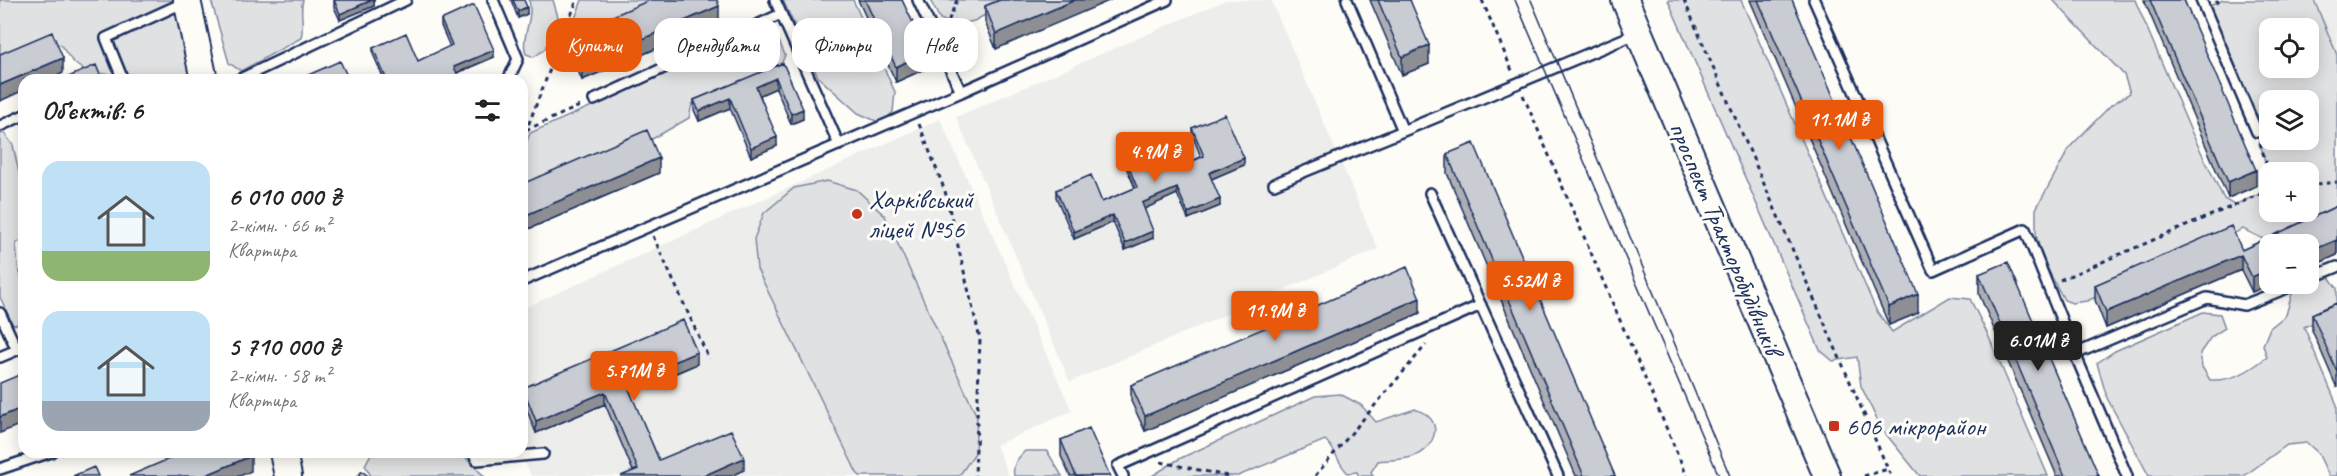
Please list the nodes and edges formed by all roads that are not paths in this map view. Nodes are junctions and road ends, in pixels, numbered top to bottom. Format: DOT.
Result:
graph roads {
  1 [pos="406,0"];
  2 [pos="493,0"];
  3 [pos="775,0"];
  4 [pos="918,0"];
  5 [pos="1167,0"];
  6 [pos="1347,0"];
  7 [pos="1625,0"];
  8 [pos="1814,0"];
  9 [pos="2201,0"];
  10 [pos="188,1"];
  11 [pos="781,14"];
  12 [pos="1639,33"];
  13 [pos="121,74"];
  14 [pos="203,74"];
  15 [pos="251,74"];
  16 [pos="511,74"];
  17 [pos="961,92"];
  18 [pos="594,100"];
  19 [pos="18,118"];
  20 [pos="0,126"];
  21 [pos="1403,130"];
  22 [pos="2257,132"];
  23 [pos="839,145"];
  24 [pos="1274,184"];
  25 [pos="1431,193"];
  26 [pos="2337,267"];
  27 [pos="2319,274"];
  28 [pos="528,278"];
  29 [pos="2272,294"];
  30 [pos="1481,305"];
  31 [pos="0,313"];
  32 [pos="18,343"];
  33 [pos="18,349"];
  34 [pos="2075,354"];
  35 [pos="0,357"];
  36 [pos="543,454"];
  37 [pos="528,455"];
  38 [pos="33,458"];
  39 [pos="284,458"];
  40 [pos="476,458"];
  41 [pos="499,458"];
  42 [pos="0,469"];
  43 [pos="288,476"];
  44 [pos="1123,476"];
  45 [pos="1558,476"];
  46 [pos="1827,476"];
  47 [pos="2127,476"];
  1 -- 15 [label="lane"];
  2 -- 16 [label="lane"];
  3 -- 11 [label="lane"];
  4 -- 17 [label="lane"];
  5 -- 17 [label="lane"];
  6 -- 21 [label="lane"];
  7 -- 12 [label="main road, проспект Тракторобудівників"];
  8 -- 34 [label="lane"];
  9 -- 22 [label="lane"];
  10 -- 13 [label="lane"];
  10 -- 14 [label="main road"];
  11 -- 18 [label="lane"];
  11 -- 23 [label="lane"];
  12 -- 21 [label="lane"];
  12 -- 46 [label="main road, проспект Тракторобудівників"];
  17 -- 23 [label="lane"];
  19 -- 20 [label="lane"];
  21 -- 24 [label="lane"];
  23 -- 28 [label="lane"];
  25 -- 30 [label="lane"];
  26 -- 27 [label="lane"];
  29 -- 34 [label="lane"];
  30 -- 44 [label="lane"];
  30 -- 45 [label="lane"];
  31 -- 32 [label="lane"];
  33 -- 35 [label="lane"];
  34 -- 47 [label="lane"];
  36 -- 37 [label="lane"];
  38 -- 42 [label="lane"];
  39 -- 43 [label="main road"];
  40 -- 41 [label="lane"];
}
